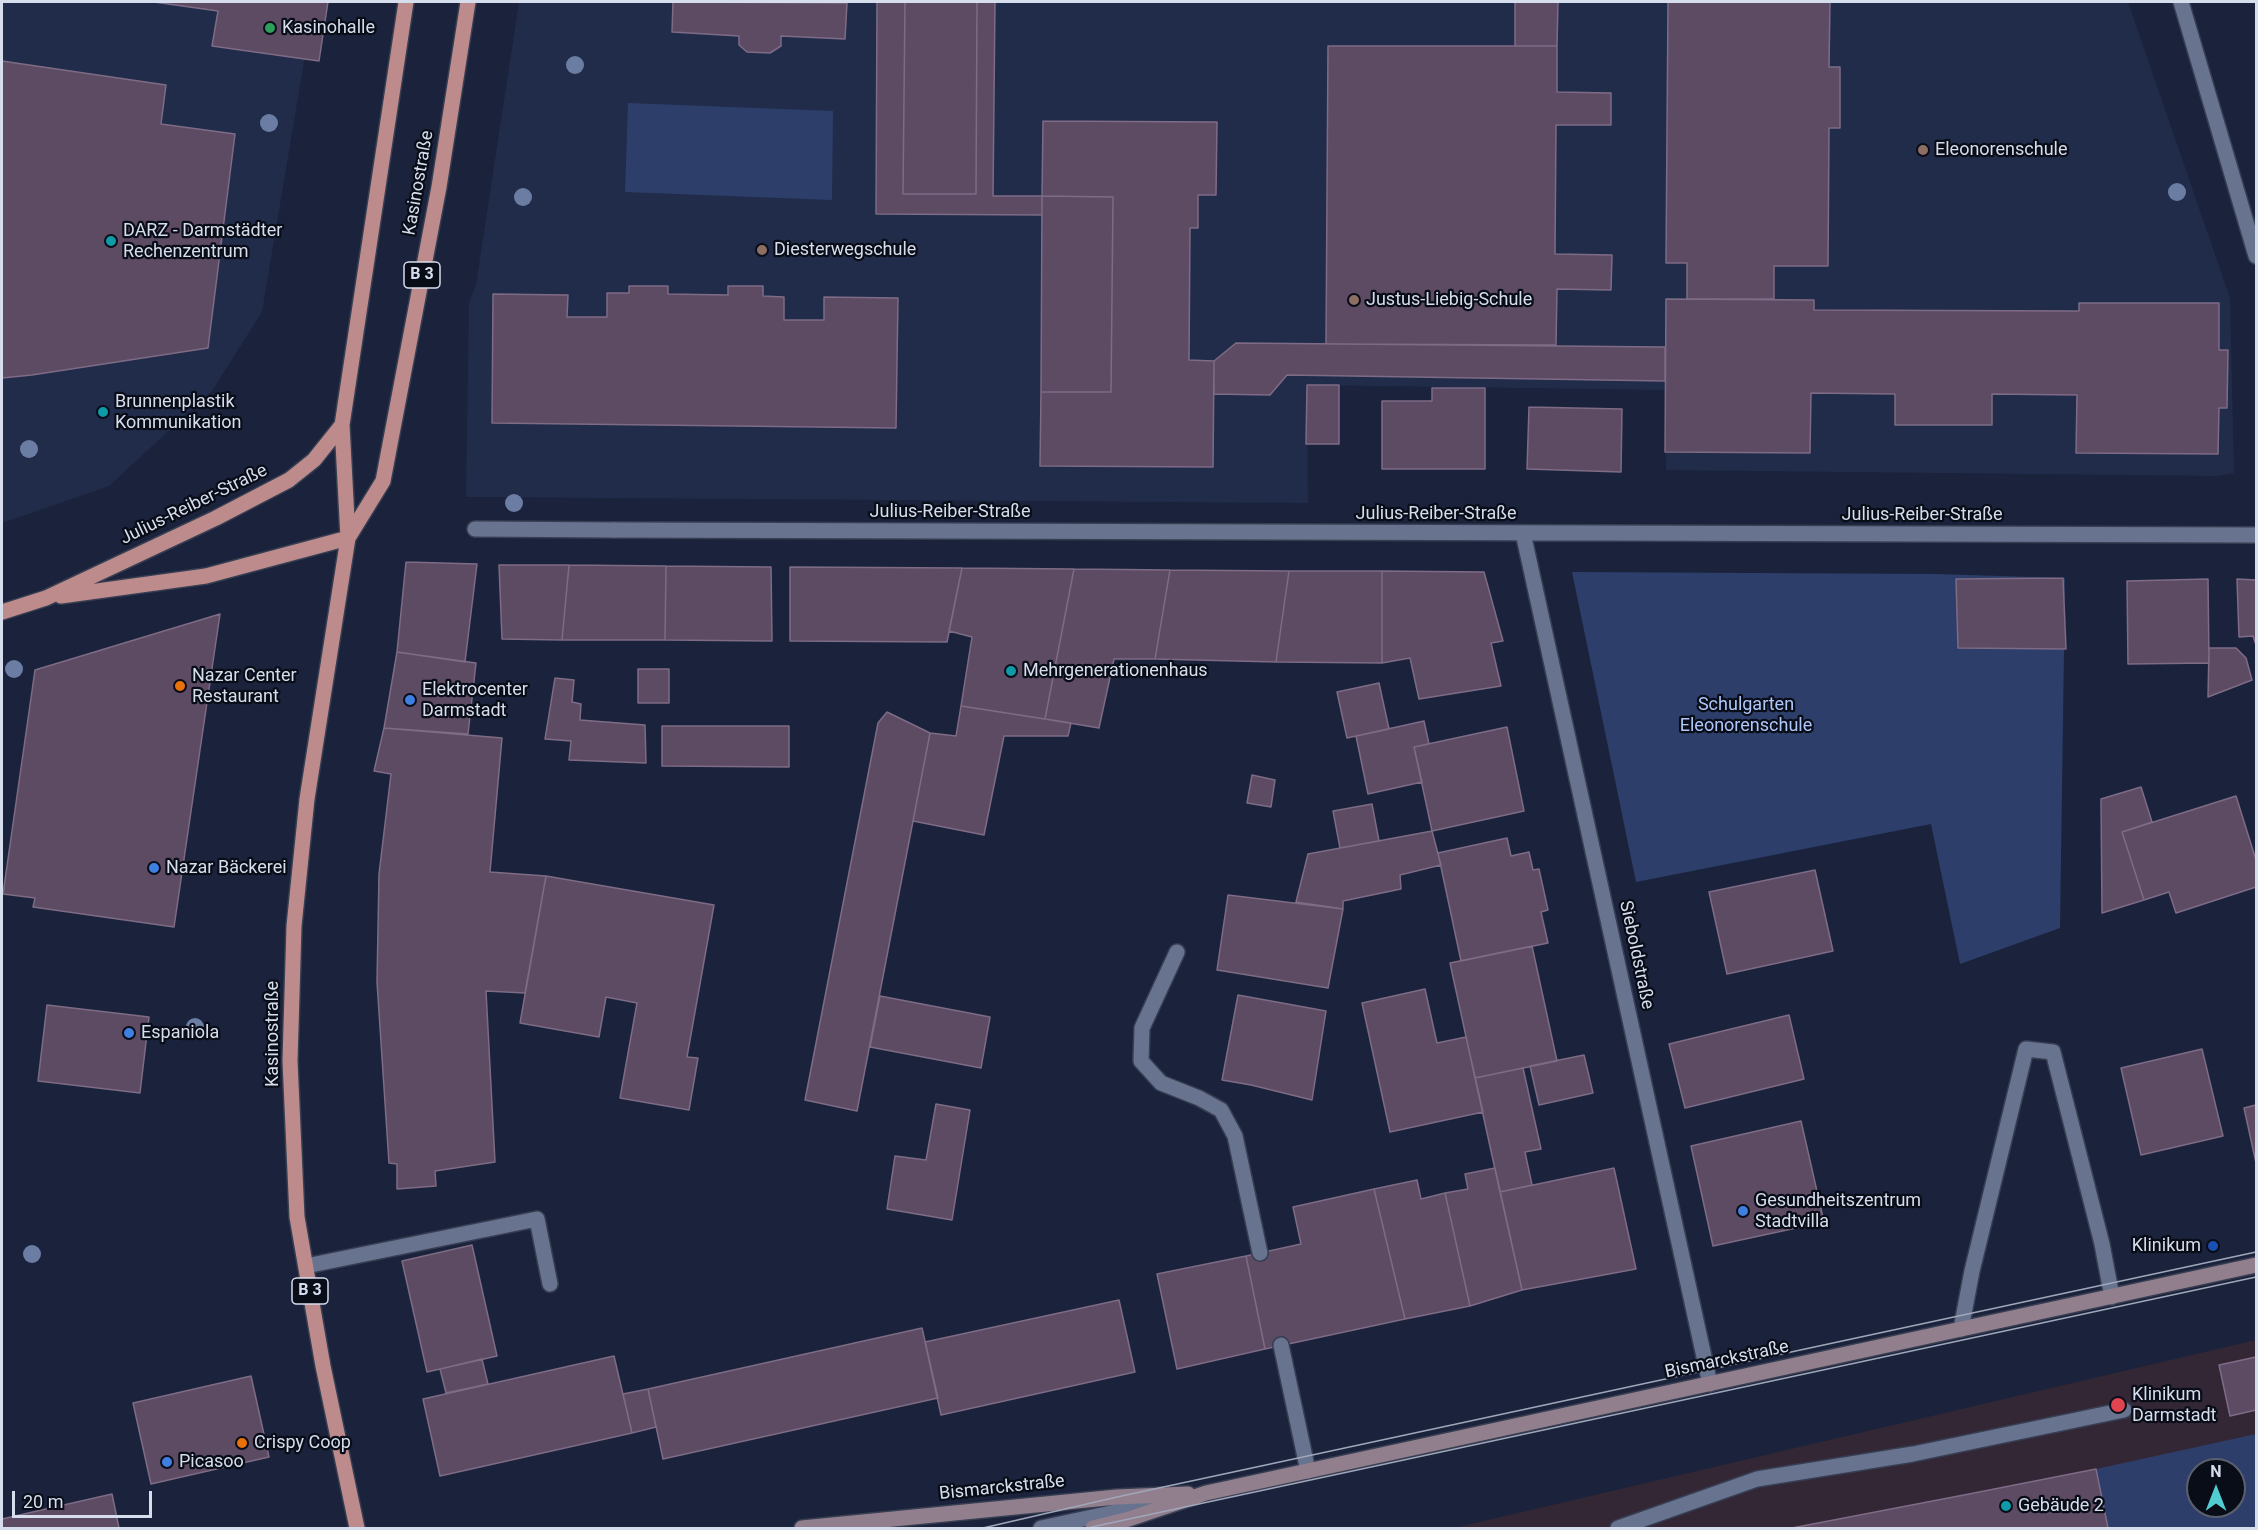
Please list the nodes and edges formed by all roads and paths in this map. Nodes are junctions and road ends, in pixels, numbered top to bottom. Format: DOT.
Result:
graph roads {
  1 [pos="406,2"];
  2 [pos="468,2"];
  3 [pos="2181,2"];
  4 [pos="2256,256"];
  5 [pos="342,425"];
  6 [pos="476,529"];
  7 [pos="1524,533"];
  8 [pos="2256,535"];
  9 [pos="348,538"];
  10 [pos="46,598"];
  11 [pos="2,612"];
  12 [pos="1177,952"];
  13 [pos="1260,1253"];
  14 [pos="2256,1265"];
  15 [pos="306,1266"];
  16 [pos="550,1284"];
  17 [pos="2112,1297"];
  18 [pos="1961,1329"];
  19 [pos="1281,1346"];
  20 [pos="1710,1384"];
  21 [pos="2124,1410"];
  22 [pos="1308,1471"];
  23 [pos="1206,1493"];
  24 [pos="1131,1524"];
  25 [pos="357,1528"];
  26 [pos="802,1528"];
  27 [pos="1041,1528"];
  28 [pos="1094,1528"];
  29 [pos="1618,1528"];
  1 -- 5 [label="main road, Kasinostraße / B 3"];
  2 -- 9 [label="main road, Kasinostraße / B 3"];
  3 -- 4 [label="street"];
  5 -- 9 [label="main road, Kasinostraße / B 3"];
  5 -- 10 [label="main road, Julius-Reiber-Straße"];
  6 -- 7 [label="street, Julius-Reiber-Straße"];
  7 -- 8 [label="street, Julius-Reiber-Straße"];
  7 -- 20 [label="street, Sieboldstraße"];
  9 -- 10 [label="main road, Julius-Reiber-Straße"];
  9 -- 15 [label="main road, Kasinostraße / B 3"];
  10 -- 11 [label="main road, Julius-Reiber-Straße"];
  12 -- 13 [label="street"];
  14 -- 17 [label="main road, Bismarckstraße"];
  15 -- 16 [label="street"];
  15 -- 25 [label="main road, Kasinostraße / B 3"];
  17 -- 18 [label="main road, Bismarckstraße"];
  17 -- 18 [label="street"];
  18 -- 20 [label="main road, Bismarckstraße"];
  19 -- 22 [label="street"];
  20 -- 22 [label="main road, Bismarckstraße"];
  21 -- 29 [label="street"];
  22 -- 23 [label="main road, Bismarckstraße"];
  23 -- 24 [label="main road, Bismarckstraße"];
  23 -- 26 [label="main road, Bismarckstraße"];
  23 -- 27 [label="street, Bismarckstraße"];
  24 -- 28 [label="main road, Bismarckstraße"];
}
